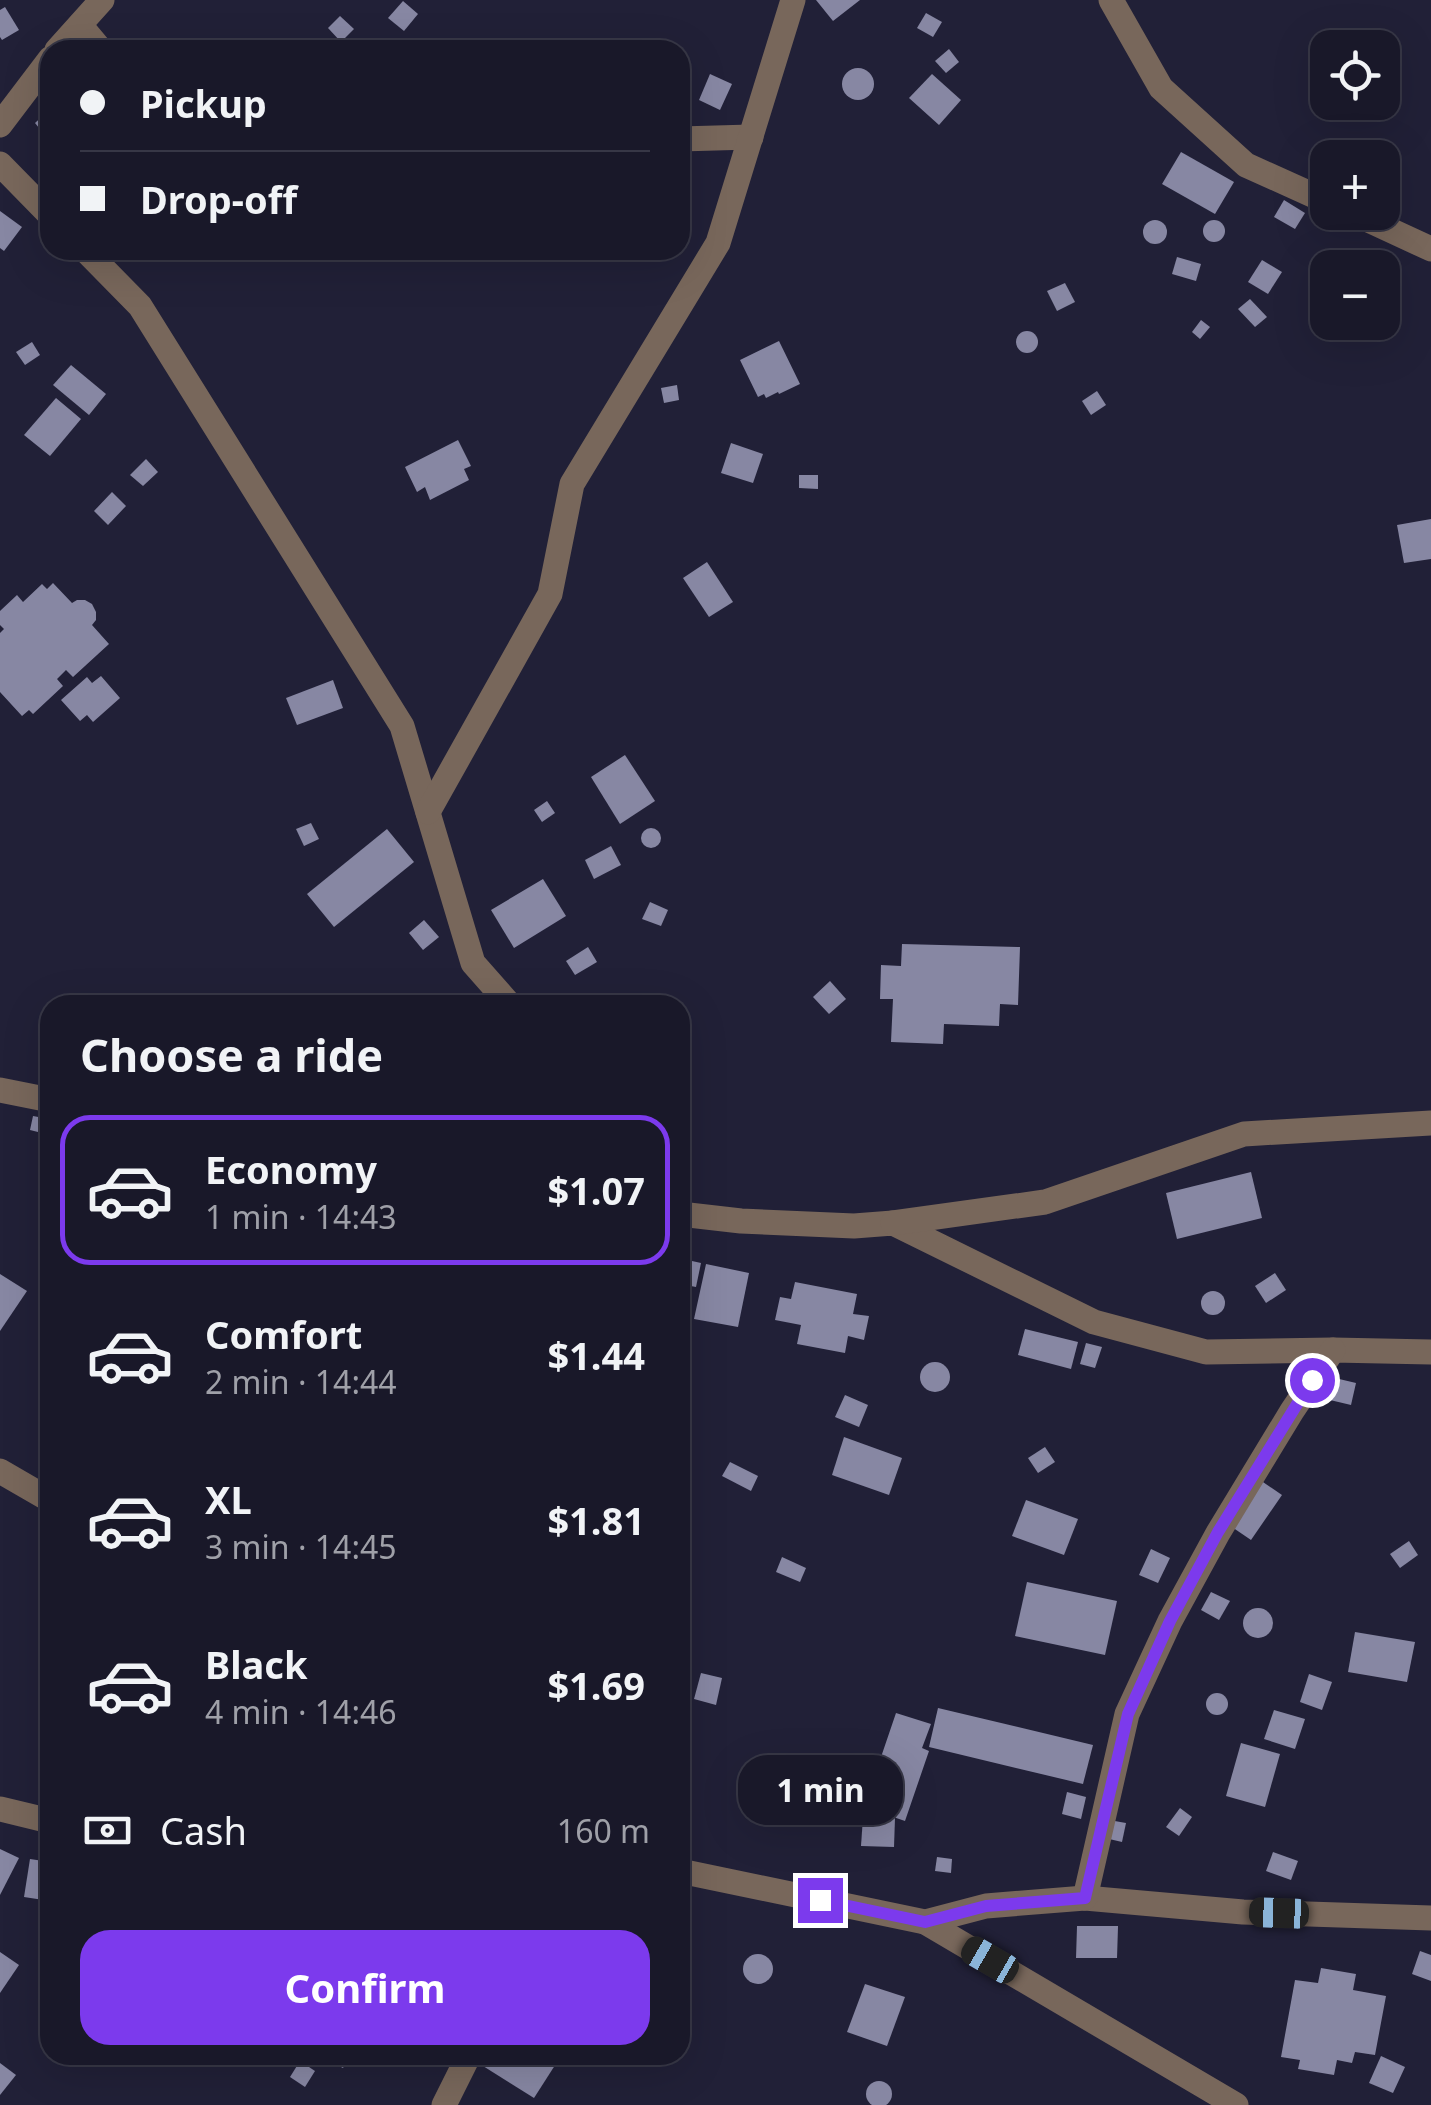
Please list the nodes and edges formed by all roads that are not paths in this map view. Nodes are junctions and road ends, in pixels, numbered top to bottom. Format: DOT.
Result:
graph roads {
  1 [pos="102,0"];
  2 [pos="793,0"];
  3 [pos="1111,0"];
  4 [pos="80,25"];
  5 [pos="66,40"];
  6 [pos="93,40"];
  7 [pos="40,72"];
  8 [pos="0,124"];
  9 [pos="751,137"];
  10 [pos="690,139"];
  11 [pos="0,164"];
  12 [pos="1310,194"];
  13 [pos="40,205"];
  14 [pos="1389,230"];
  15 [pos="1431,249"];
  16 [pos="95,260"];
  17 [pos="428,812"];
  18 [pos="501,995"];
  19 [pos="0,1090"];
  20 [pos="40,1098"];
  21 [pos="1431,1123"];
  22 [pos="690,1210"];
  23 [pos="893,1223"];
  24 [pos="1333,1350"];
  25 [pos="1431,1352"];
  26 [pos="0,1471"];
  27 [pos="40,1494"];
  28 [pos="0,1809"];
  29 [pos="40,1819"];
  30 [pos="690,1872"];
  31 [pos="1085,1898"];
  32 [pos="1431,1918"];
  33 [pos="925,1922"];
  34 [pos="464,2065"];
  35 [pos="444,2105"];
  36 [pos="1236,2105"];
  1 -- 4 [label="street"];
  2 -- 9 [label="street"];
  3 -- 12 [label="street"];
  4 -- 5 [label="street"];
  4 -- 6 [label="street"];
  7 -- 8 [label="street"];
  9 -- 10 [label="street"];
  9 -- 17 [label="street"];
  11 -- 13 [label="street"];
  14 -- 15 [label="street"];
  16 -- 17 [label="street"];
  17 -- 18 [label="street"];
  19 -- 20 [label="street"];
  21 -- 23 [label="street"];
  22 -- 23 [label="street"];
  23 -- 24 [label="street"];
  24 -- 25 [label="street"];
  24 -- 31 [label="street"];
  26 -- 27 [label="street"];
  28 -- 29 [label="street"];
  30 -- 33 [label="street"];
  31 -- 32 [label="street"];
  31 -- 33 [label="street"];
  33 -- 36 [label="street"];
  34 -- 35 [label="street"];
}
